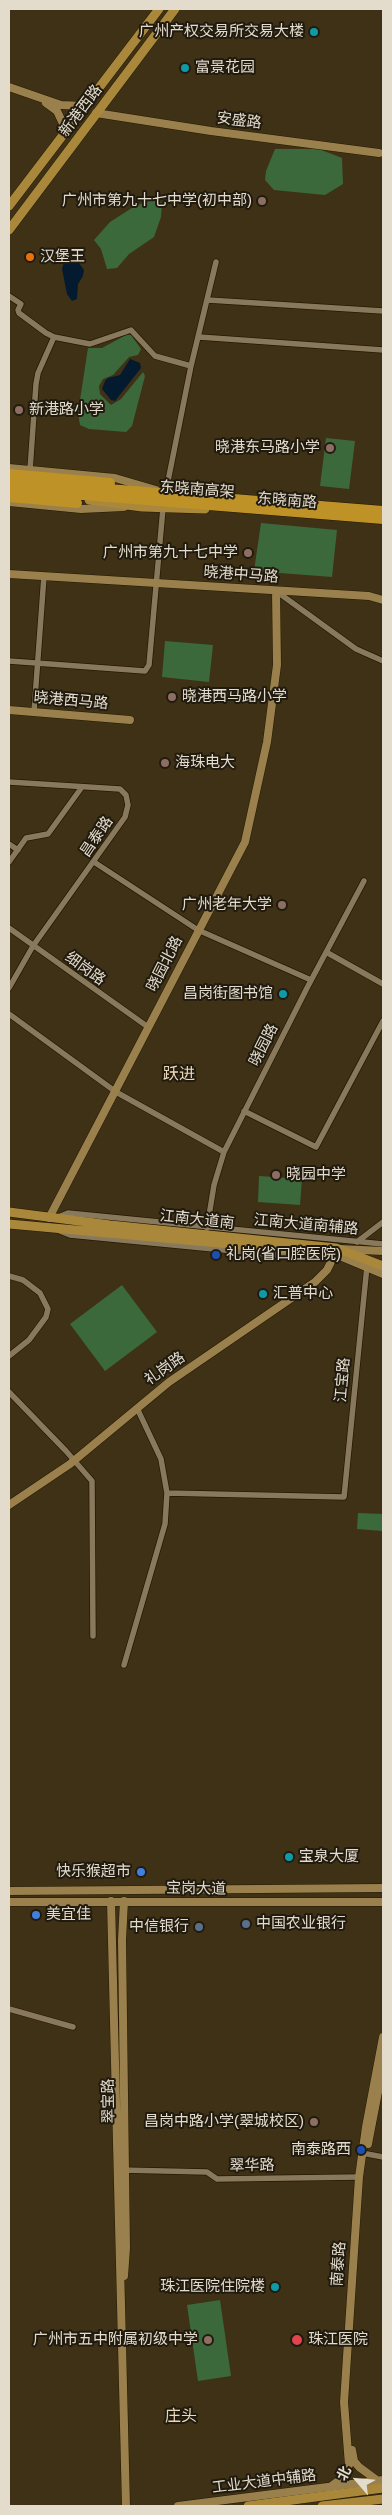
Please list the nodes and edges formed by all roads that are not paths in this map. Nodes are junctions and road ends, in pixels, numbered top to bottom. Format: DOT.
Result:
graph roads {
  1 [pos="158,9"];
  2 [pos="176,9"];
  3 [pos="9,87"];
  4 [pos="42,100"];
  5 [pos="84,106"];
  6 [pos="96,113"];
  7 [pos="66,130"];
  8 [pos="380,153"];
  9 [pos="9,206"];
  10 [pos="9,230"];
  11 [pos="216,262"];
  12 [pos="9,296"];
  13 [pos="208,300"];
  14 [pos="383,311"];
  15 [pos="54,337"];
  16 [pos="199,338"];
  17 [pos="383,350"];
  18 [pos="191,366"];
  19 [pos="9,468"];
  20 [pos="30,470"];
  21 [pos="9,474"];
  22 [pos="9,480"];
  23 [pos="9,490"];
  24 [pos="161,490"];
  25 [pos="9,497"];
  26 [pos="9,502"];
  27 [pos="130,506"];
  28 [pos="383,507"];
  29 [pos="163,508"];
  30 [pos="383,511"];
  31 [pos="383,521"];
  32 [pos="9,574"];
  33 [pos="44,576"];
  34 [pos="158,584"];
  35 [pos="276,591"];
  36 [pos="382,599"];
  37 [pos="9,661"];
  38 [pos="383,661"];
  39 [pos="38,662"];
  40 [pos="9,710"];
  41 [pos="34,712"];
  42 [pos="130,720"];
  43 [pos="9,782"];
  44 [pos="82,787"];
  45 [pos="9,844"];
  46 [pos="18,850"];
  47 [pos="9,862"];
  48 [pos="94,862"];
  49 [pos="364,881"];
  50 [pos="9,928"];
  51 [pos="198,930"];
  52 [pos="34,946"];
  53 [pos="326,952"];
  54 [pos="311,980"];
  55 [pos="383,984"];
  56 [pos="9,988"];
  57 [pos="9,1014"];
  58 [pos="383,1021"];
  59 [pos="148,1027"];
  60 [pos="116,1092"];
  61 [pos="244,1111"];
  62 [pos="224,1152"];
  63 [pos="9,1212"];
  64 [pos="383,1222"];
  65 [pos="48,1223"];
  66 [pos="9,1224"];
  67 [pos="207,1228"];
  68 [pos="165,1234"];
  69 [pos="357,1242"];
  70 [pos="250,1243"];
  71 [pos="383,1244"];
  72 [pos="336,1248"];
  73 [pos="383,1251"];
  74 [pos="360,1256"];
  75 [pos="383,1258"];
  76 [pos="367,1266"];
  77 [pos="383,1266"];
  78 [pos="383,1274"];
  79 [pos="9,1276"];
  80 [pos="9,1356"];
  81 [pos="9,1392"];
  82 [pos="137,1408"];
  83 [pos="75,1461"];
  84 [pos="167,1493"];
  85 [pos="9,1505"];
  86 [pos="93,1636"];
  87 [pos="124,1665"];
  88 [pos="383,1888"];
  89 [pos="175,1890"];
  90 [pos="199,1890"];
  91 [pos="9,1891"];
  92 [pos="112,1901"];
  93 [pos="124,1901"];
  94 [pos="9,1902"];
  95 [pos="364,1902"];
  96 [pos="383,1902"];
  97 [pos="173,1903"];
  98 [pos="198,1903"];
  99 [pos="383,1907"];
  100 [pos="9,2009"];
  101 [pos="73,2027"];
  102 [pos="383,2037"];
  103 [pos="383,2066"];
  104 [pos="382,2079"];
  105 [pos="364,2153"];
  106 [pos="383,2157"];
  107 [pos="121,2170"];
  108 [pos="359,2177"];
  109 [pos="382,2483"];
  110 [pos="330,2487"];
  111 [pos="383,2499"];
  112 [pos="350,2504"];
  113 [pos="126,2506"];
  114 [pos="178,2506"];
  115 [pos="248,2506"];
  116 [pos="322,2506"];
  117 [pos="328,2506"];
  1 -- 5 [label="main road, 新港西路"];
  2 -- 6 [label="main road, 新港西路"];
  3 -- 4 [label="street"];
  4 -- 5 [label="street"];
  4 -- 7 [label="street"];
  5 -- 7 [label="main road, 新港西路"];
  6 -- 8 [label="street, 安盛路"];
  6 -- 10 [label="main road, 新港西路"];
  7 -- 9 [label="main road, 新港西路"];
  11 -- 13 [label="street"];
  12 -- 15 [label="street"];
  13 -- 14 [label="street"];
  13 -- 16 [label="street"];
  15 -- 18 [label="street"];
  15 -- 20 [label="street"];
  16 -- 17 [label="street"];
  16 -- 18 [label="street"];
  18 -- 24 [label="street"];
  19 -- 20 [label="street, 东晓南路"];
  20 -- 24 [label="street, 东晓南路"];
  21 -- 24 [label="highway"];
  22 -- 24 [label="main road, 东晓南路"];
  22 -- 30 [label="highway, 东晓南高架"];
  23 -- 27 [label="main road, 东晓南路"];
  23 -- 31 [label="highway, 东晓南高架"];
  24 -- 28 [label="main road, 东晓南路"];
  25 -- 27 [label="highway"];
  26 -- 27 [label="street, 东晓南路"];
  27 -- 29 [label="main road, 东晓南路"];
  29 -- 31 [label="main road, 东晓南路"];
  29 -- 34 [label="street"];
  32 -- 33 [label="street, 晓港中马路"];
  33 -- 34 [label="street, 晓港中马路"];
  33 -- 39 [label="street"];
  34 -- 35 [label="street, 晓港中马路"];
  34 -- 39 [label="street"];
  35 -- 36 [label="street, 晓港中马路"];
  35 -- 38 [label="street"];
  35 -- 51 [label="street, 晓园北路"];
  37 -- 39 [label="street"];
  39 -- 41 [label="street"];
  40 -- 41 [label="street, 晓港西马路"];
  41 -- 42 [label="street, 晓港西马路"];
  43 -- 44 [label="street, 昌泰路"];
  44 -- 46 [label="street"];
  44 -- 48 [label="street, 昌泰路"];
  45 -- 46 [label="street"];
  46 -- 47 [label="street"];
  48 -- 51 [label="street"];
  48 -- 52 [label="street, 昌泰路"];
  49 -- 53 [label="street, 晓园路"];
  50 -- 52 [label="street, 细岗路"];
  51 -- 54 [label="street"];
  51 -- 59 [label="street, 晓园北路"];
  52 -- 56 [label="street, 昌泰路"];
  52 -- 59 [label="street, 细岗路"];
  53 -- 54 [label="street, 晓园路"];
  53 -- 55 [label="street"];
  54 -- 61 [label="street, 晓园路"];
  57 -- 60 [label="street"];
  58 -- 61 [label="street"];
  59 -- 60 [label="street, 晓园北路"];
  60 -- 62 [label="street"];
  60 -- 65 [label="street, 晓园北路"];
  61 -- 62 [label="street, 晓园路"];
  62 -- 67 [label="street, 晓园路"];
  63 -- 65 [label="main road, 江南大道南"];
  64 -- 69 [label="street"];
  65 -- 66 [label="main road, 江南大道南"];
  65 -- 68 [label="main road, 江南大道南"];
  65 -- 68 [label="street, 江南大道南辅路"];
  67 -- 68 [label="street, 江南大道南辅路"];
  67 -- 70 [label="street, 江南大道南辅路"];
  68 -- 70 [label="main road, 江南大道南"];
  68 -- 70 [label="street, 江南大道南辅路"];
  69 -- 71 [label="street, 江南大道南辅路"];
  69 -- 72 [label="street, 江南大道南辅路"];
  70 -- 72 [label="main road, 江南大道南"];
  70 -- 72 [label="street, 江南大道南辅路"];
  72 -- 73 [label="street, 江南大道南"];
  72 -- 74 [label="main road"];
  72 -- 76 [label="street"];
  72 -- 82 [label="street, 礼岗路"];
  74 -- 75 [label="main road"];
  74 -- 77 [label="main road"];
  76 -- 78 [label="street"];
  76 -- 84 [label="street, 江宝路"];
  79 -- 80 [label="street"];
  81 -- 83 [label="street"];
  82 -- 83 [label="street, 礼岗路"];
  82 -- 84 [label="street"];
  83 -- 85 [label="street, 礼岗路"];
  83 -- 86 [label="street"];
  84 -- 87 [label="street"];
  88 -- 90 [label="street, 宝岗大道"];
  89 -- 90 [label="street, 宝岗大道"];
  89 -- 91 [label="street, 宝岗大道"];
  89 -- 97 [label="street"];
  90 -- 98 [label="street"];
  92 -- 93 [label="street, 宝岗大道"];
  92 -- 94 [label="street, 宝岗大道"];
  92 -- 107 [label="street, 翠宝路"];
  93 -- 97 [label="street, 宝岗大道"];
  93 -- 107 [label="street, 翠宝路"];
  95 -- 96 [label="street, 宝岗大道"];
  95 -- 98 [label="street, 宝岗大道"];
  95 -- 99 [label="street"];
  97 -- 98 [label="street, 宝岗大道"];
  100 -- 101 [label="street"];
  102 -- 105 [label="street, 南泰路"];
  103 -- 104 [label="street, 南泰路"];
  104 -- 105 [label="street, 南泰路"];
  105 -- 106 [label="street"];
  105 -- 108 [label="street, 南泰路"];
  105 -- 109 [label="street, 南泰路"];
  107 -- 108 [label="street, 翠华路"];
  107 -- 113 [label="street, 翠宝路"];
  108 -- 110 [label="street, 南泰路"];
  109 -- 110 [label="street, 工业大道中辅路"];
  109 -- 115 [label="main road"];
  110 -- 114 [label="street, 工业大道中辅路"];
  111 -- 112 [label="main road"];
  112 -- 117 [label="main road"];
  116 -- 117 [label="main road"];
}
